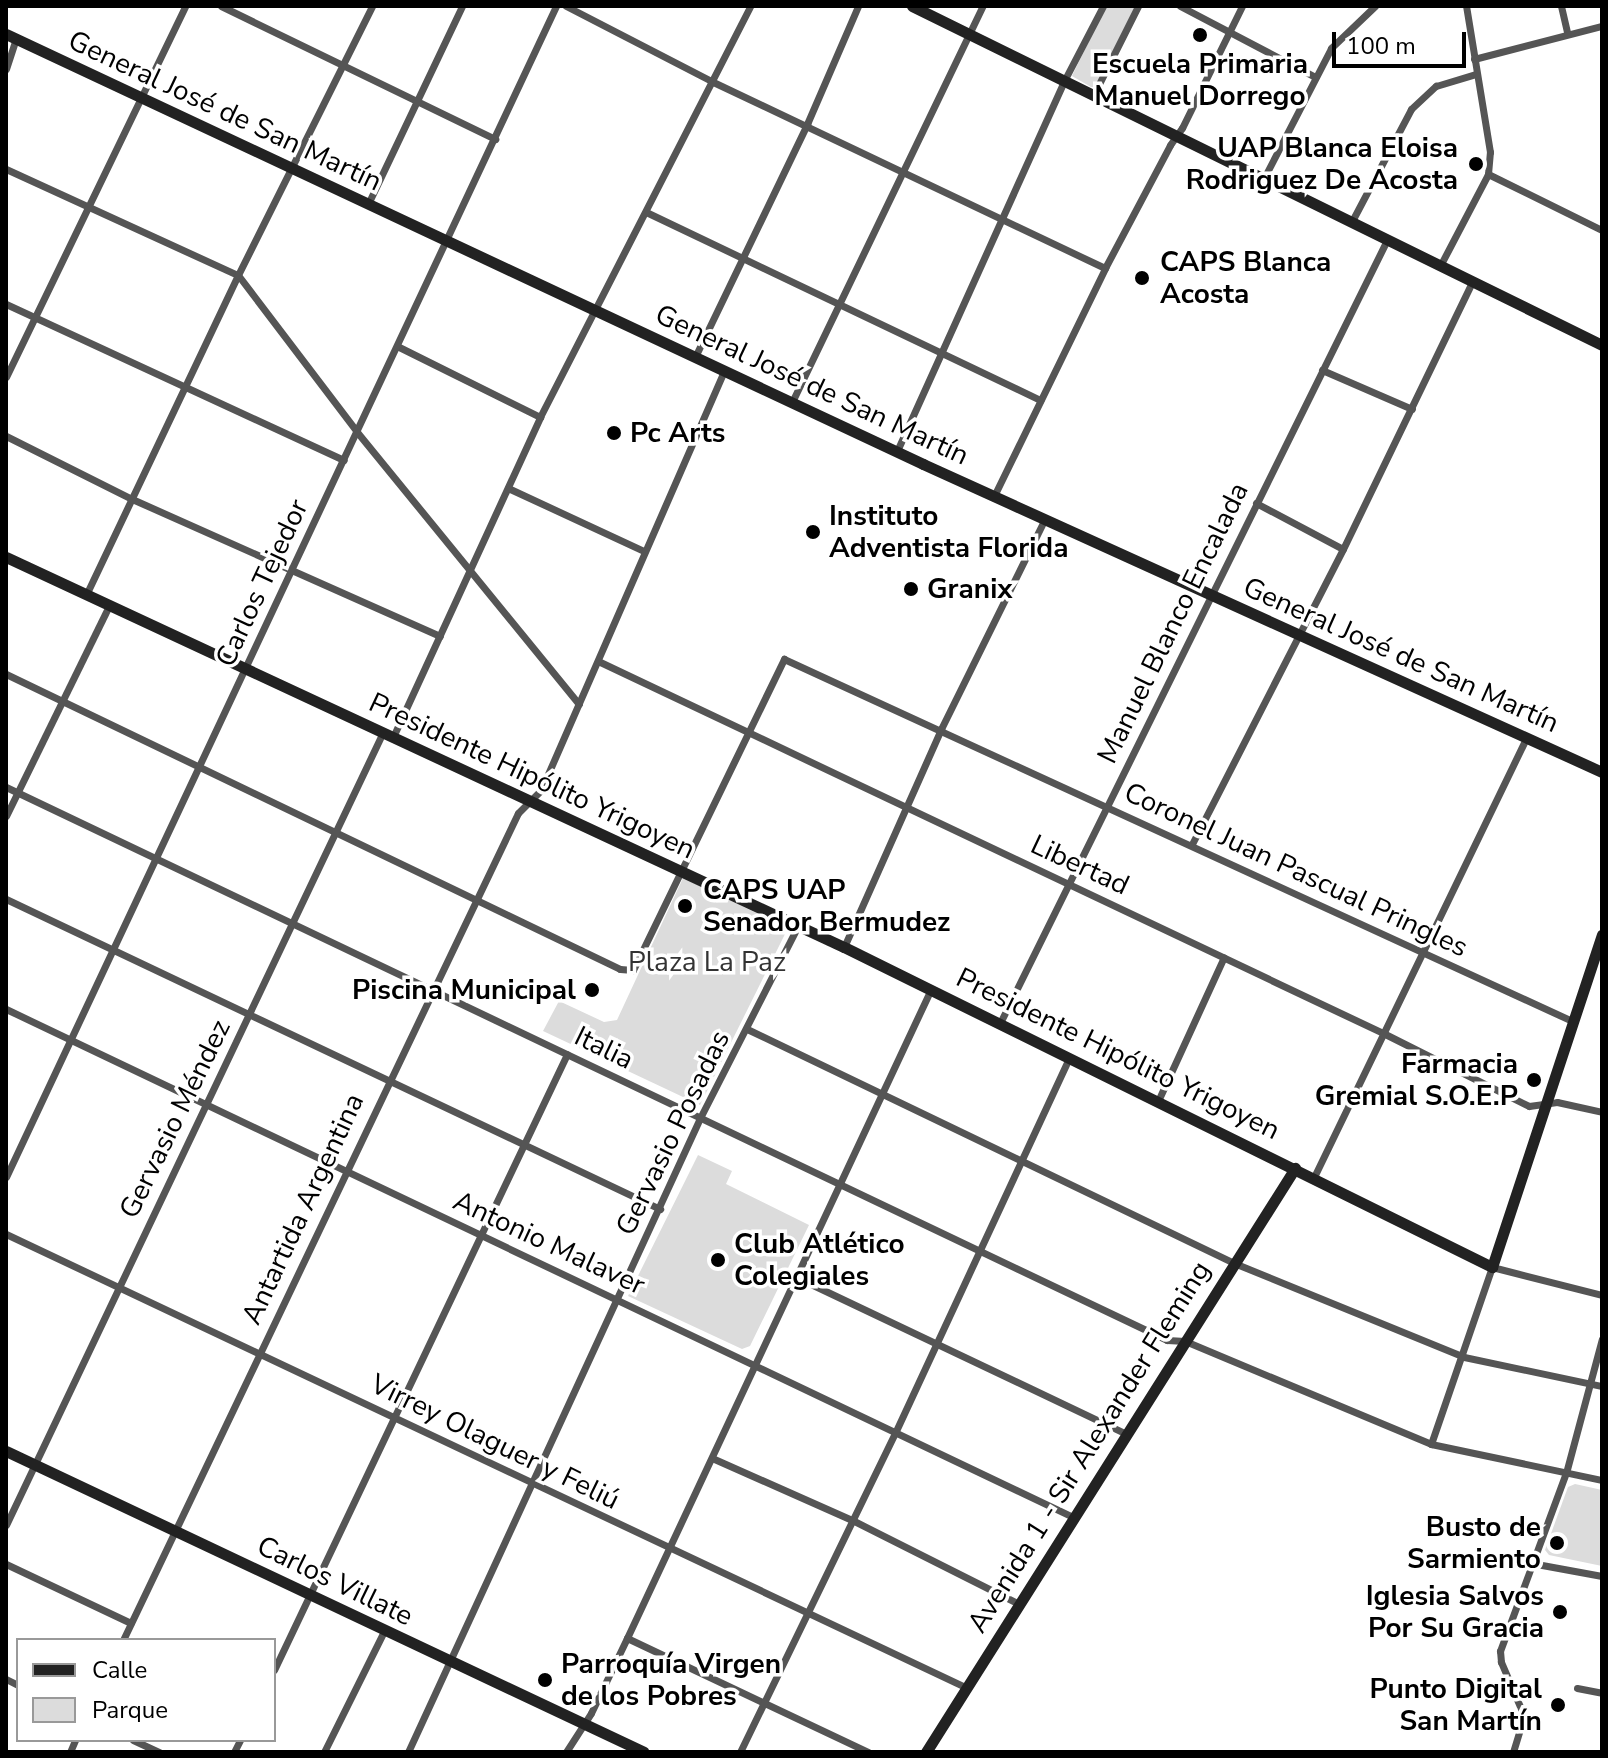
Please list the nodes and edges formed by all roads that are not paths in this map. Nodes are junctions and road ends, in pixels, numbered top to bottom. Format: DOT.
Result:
graph roads {
  1 [pos="185,6"];
  2 [pos="221,6"];
  3 [pos="372,6"];
  4 [pos="462,6"];
  5 [pos="556,6"];
  6 [pos="566,6"];
  7 [pos="750,6"];
  8 [pos="858,6"];
  9 [pos="912,6"];
  10 [pos="983,6"];
  11 [pos="1103,6"];
  12 [pos="1138,6"];
  13 [pos="1180,6"];
  14 [pos="1242,6"];
  15 [pos="1375,6"];
  16 [pos="1466,6"];
  17 [pos="1561,6"];
  18 [pos="1602,26"];
  19 [pos="1230,32"];
  20 [pos="970,33"];
  21 [pos="1567,33"];
  22 [pos="11,37"];
  23 [pos="1474,59"];
  24 [pos="342,65"];
  25 [pos="6,69"];
  26 [pos="1476,74"];
  27 [pos="1315,77"];
  28 [pos="711,81"];
  29 [pos="1064,81"];
  30 [pos="1093,96"];
  31 [pos="141,98"];
  32 [pos="417,101"];
  33 [pos="807,124"];
  34 [pos="1176,138"];
  35 [pos="495,139"];
  36 [pos="291,168"];
  37 [pos="6,169"];
  38 [pos="904,170"];
  39 [pos="1488,174"];
  40 [pos="1263,180"];
  41 [pos="368,204"];
  42 [pos="87,206"];
  43 [pos="646,212"];
  44 [pos="1003,219"];
  45 [pos="1351,223"];
  46 [pos="1602,230"];
  47 [pos="446,241"];
  48 [pos="1386,242"];
  49 [pos="741,257"];
  50 [pos="1440,267"];
  51 [pos="1105,268"];
  52 [pos="238,275"];
  53 [pos="1472,282"];
  54 [pos="6,304"];
  55 [pos="840,304"];
  56 [pos="593,309"];
  57 [pos="33,316"];
  58 [pos="1602,345"];
  59 [pos="397,346"];
  60 [pos="942,352"];
  61 [pos="695,357"];
  62 [pos="1322,370"];
  63 [pos="724,371"];
  64 [pos="6,377"];
  65 [pos="184,388"];
  66 [pos="1040,400"];
  67 [pos="792,402"];
  68 [pos="1412,409"];
  69 [pos="540,417"];
  70 [pos="357,432"];
  71 [pos="6,436"];
  72 [pos="897,451"];
  73 [pos="344,460"];
  74 [pos="508,488"];
  75 [pos="994,496"];
  76 [pos="132,499"];
  77 [pos="1256,503"];
  78 [pos="1045,519"];
  79 [pos="1343,549"];
  80 [pos="644,551"];
  81 [pos="6,557"];
  82 [pos="471,567"];
  83 [pos="292,571"];
  84 [pos="86,595"];
  85 [pos="1210,595"];
  86 [pos="109,606"];
  87 [pos="1299,634"];
  88 [pos="440,636"];
  89 [pos="598,661"];
  90 [pos="245,669"];
  91 [pos="6,674"];
  92 [pos="62,701"];
  93 [pos="579,704"];
  94 [pos="941,729"];
  95 [pos="747,732"];
  96 [pos="388,734"];
  97 [pos="1526,738"];
  98 [pos="200,767"];
  99 [pos="1602,772"];
  100 [pos="6,787"];
  101 [pos="17,793"];
  102 [pos="531,801"];
  103 [pos="906,807"];
  104 [pos="1107,807"];
  105 [pos="6,816"];
  106 [pos="335,831"];
  107 [pos="1192,844"];
  108 [pos="156,859"];
  109 [pos="681,872"];
  110 [pos="1067,883"];
  111 [pos="6,899"];
  112 [pos="476,899"];
  113 [pos="292,924"];
  114 [pos="798,926"];
  115 [pos="1602,935"];
  116 [pos="844,947"];
  117 [pos="1600,949"];
  118 [pos="113,950"];
  119 [pos="1423,952"];
  120 [pos="1224,957"];
  121 [pos="931,989"];
  122 [pos="431,990"];
  123 [pos="6,1009"];
  124 [pos="249,1015"];
  125 [pos="1572,1021"];
  126 [pos="1000,1023"];
  127 [pos="747,1029"];
  128 [pos="1383,1033"];
  129 [pos="71,1040"];
  130 [pos="567,1054"];
  131 [pos="1069,1059"];
  132 [pos="389,1081"];
  133 [pos="882,1094"];
  134 [pos="1158,1101"];
  135 [pos="207,1104"];
  136 [pos="1544,1104"];
  137 [pos="1602,1112"];
  138 [pos="700,1118"];
  139 [pos="524,1145"];
  140 [pos="1020,1161"];
  141 [pos="1295,1168"];
  142 [pos="346,1170"];
  143 [pos="6,1177"];
  144 [pos="1314,1177"];
  145 [pos="838,1184"];
  146 [pos="660,1209"];
  147 [pos="6,1234"];
  148 [pos="481,1234"];
  149 [pos="979,1251"];
  150 [pos="1234,1263"];
  151 [pos="1492,1267"];
  152 [pos="796,1277"];
  153 [pos="119,1286"];
  154 [pos="1602,1295"];
  155 [pos="618,1300"];
  156 [pos="1602,1339"];
  157 [pos="1185,1341"];
  158 [pos="936,1343"];
  159 [pos="259,1354"];
  160 [pos="1464,1357"];
  161 [pos="755,1365"];
  162 [pos="1590,1384"];
  163 [pos="1602,1386"];
  164 [pos="394,1417"];
  165 [pos="895,1433"];
  166 [pos="1126,1434"];
  167 [pos="1431,1444"];
  168 [pos="6,1451"];
  169 [pos="712,1458"];
  170 [pos="35,1465"];
  171 [pos="1566,1473"];
  172 [pos="1602,1480"];
  173 [pos="534,1484"];
  174 [pos="1073,1517"];
  175 [pos="852,1520"];
  176 [pos="6,1525"];
  177 [pos="175,1531"];
  178 [pos="669,1550"];
  179 [pos="1531,1563"];
  180 [pos="6,1564"];
  181 [pos="1602,1576"];
  182 [pos="310,1595"];
  183 [pos="1017,1603"];
  184 [pos="806,1614"];
  185 [pos="131,1623"];
  186 [pos="384,1631"];
  187 [pos="124,1638"];
  188 [pos="627,1638"];
  189 [pos="449,1662"];
  190 [pos="276,1666"];
  191 [pos="965,1687"];
  192 [pos="1577,1688"];
  193 [pos="1602,1693"];
  194 [pos="764,1701"];
  195 [pos="584,1724"];
  196 [pos="137,1742"];
  197 [pos="159,1752"];
  198 [pos="324,1752"];
  199 [pos="408,1752"];
  200 [pos="566,1752"];
  201 [pos="644,1752"];
  202 [pos="740,1752"];
  203 [pos="868,1752"];
  204 [pos="926,1752"];
  205 [pos="1513,1752"];
  1 -- 31 [label="street"];
  2 -- 24 [label="street"];
  3 -- 24 [label="street"];
  4 -- 32 [label="street"];
  5 -- 35 [label="street, Carlos Tejedor"];
  6 -- 28 [label="street"];
  7 -- 28 [label="street, Gervasio Méndez"];
  8 -- 33 [label="street"];
  9 -- 20 [label="street"];
  10 -- 20 [label="street"];
  11 -- 29 [label="street"];
  12 -- 30 [label="street"];
  13 -- 19 [label="street"];
  14 -- 19 [label="street"];
  15 -- 27 [label="street"];
  16 -- 23 [label="street"];
  17 -- 21 [label="street"];
  18 -- 21 [label="street"];
  19 -- 27 [label="street"];
  19 -- 34 [label="street"];
  20 -- 29 [label="street"];
  20 -- 38 [label="street"];
  21 -- 23 [label="street"];
  22 -- 25 [label="street"];
  22 -- 31 [label="street, General José de San Martín"];
  23 -- 26 [label="street"];
  24 -- 32 [label="street"];
  24 -- 36 [label="street"];
  26 -- 39 [label="street"];
  26 -- 45 [label="street"];
  27 -- 40 [label="street"];
  28 -- 33 [label="street"];
  28 -- 43 [label="street, Gervasio Méndez"];
  29 -- 30 [label="street"];
  29 -- 44 [label="street"];
  30 -- 34 [label="street"];
  31 -- 36 [label="street, General José de San Martín"];
  31 -- 42 [label="street"];
  32 -- 35 [label="street"];
  32 -- 41 [label="street"];
  33 -- 38 [label="street"];
  33 -- 49 [label="street"];
  34 -- 40 [label="street"];
  34 -- 51 [label="street"];
  35 -- 47 [label="street, Carlos Tejedor"];
  36 -- 41 [label="street, General José de San Martín"];
  36 -- 52 [label="street"];
  37 -- 42 [label="street"];
  38 -- 44 [label="street"];
  38 -- 55 [label="street"];
  39 -- 46 [label="street"];
  39 -- 50 [label="street"];
  40 -- 45 [label="street"];
  41 -- 47 [label="street, General José de San Martín"];
  42 -- 52 [label="street"];
  42 -- 57 [label="street"];
  43 -- 49 [label="street"];
  43 -- 56 [label="street, Gervasio Méndez"];
  44 -- 51 [label="street"];
  44 -- 60 [label="street"];
  45 -- 48 [label="street"];
  47 -- 56 [label="street, General José de San Martín"];
  47 -- 59 [label="street, Carlos Tejedor"];
  48 -- 50 [label="street"];
  48 -- 62 [label="street, Manuel Blanco Encalada"];
  49 -- 55 [label="street"];
  49 -- 61 [label="street"];
  50 -- 53 [label="street"];
  51 -- 66 [label="street"];
  52 -- 65 [label="street"];
  52 -- 70 [label="street"];
  53 -- 58 [label="street"];
  53 -- 68 [label="street"];
  54 -- 57 [label="street"];
  55 -- 60 [label="street"];
  55 -- 67 [label="street"];
  56 -- 61 [label="street, General José de San Martín"];
  56 -- 69 [label="street, Gervasio Méndez"];
  57 -- 64 [label="street"];
  57 -- 65 [label="street"];
  59 -- 69 [label="street"];
  59 -- 70 [label="street, Carlos Tejedor"];
  60 -- 66 [label="street"];
  60 -- 72 [label="street"];
  61 -- 63 [label="street, General José de San Martín"];
  62 -- 68 [label="street"];
  62 -- 77 [label="street, Manuel Blanco Encalada"];
  63 -- 67 [label="street, General José de San Martín"];
  63 -- 80 [label="street, Antartida Argentina"];
  65 -- 73 [label="street"];
  65 -- 76 [label="street"];
  66 -- 75 [label="street"];
  67 -- 72 [label="street, General José de San Martín"];
  68 -- 79 [label="street"];
  69 -- 74 [label="street, Gervasio Méndez"];
  70 -- 73 [label="street, Carlos Tejedor"];
  70 -- 82 [label="street"];
  71 -- 76 [label="street"];
  72 -- 75 [label="street, General José de San Martín"];
  73 -- 83 [label="street, Carlos Tejedor"];
  74 -- 80 [label="street"];
  74 -- 82 [label="street, Gervasio Méndez"];
  75 -- 78 [label="street, General José de San Martín"];
  76 -- 83 [label="street"];
  76 -- 84 [label="street"];
  77 -- 79 [label="street"];
  77 -- 85 [label="street, Manuel Blanco Encalada"];
  78 -- 85 [label="street, General José de San Martín"];
  78 -- 94 [label="street"];
  79 -- 87 [label="street"];
  80 -- 89 [label="street, Antartida Argentina"];
  81 -- 84 [label="street, Presidente Hipólito Yrigoyen"];
  82 -- 88 [label="street, Gervasio Méndez"];
  82 -- 93 [label="street"];
  83 -- 88 [label="street"];
  83 -- 90 [label="street, Carlos Tejedor"];
  84 -- 86 [label="street, Presidente Hipólito Yrigoyen"];
  85 -- 87 [label="street, General José de San Martín"];
  85 -- 104 [label="street, Manuel Blanco Encalada"];
  86 -- 90 [label="street, Presidente Hipólito Yrigoyen"];
  86 -- 92 [label="street"];
  87 -- 97 [label="street, General José de San Martín"];
  87 -- 107 [label="street"];
  88 -- 96 [label="street, Gervasio Méndez"];
  89 -- 93 [label="street, Antartida Argentina"];
  89 -- 95 [label="street, Libertad"];
  90 -- 96 [label="street, Presidente Hipólito Yrigoyen"];
  90 -- 98 [label="street, Carlos Tejedor"];
  91 -- 92 [label="street"];
  92 -- 98 [label="street"];
  92 -- 101 [label="street"];
  93 -- 102 [label="street, Antartida Argentina"];
  94 -- 95 [label="street, Coronel Juan Pascual Pringles"];
  94 -- 103 [label="street"];
  94 -- 104 [label="street, Coronel Juan Pascual Pringles"];
  95 -- 103 [label="street, Libertad"];
  95 -- 109 [label="street"];
  96 -- 102 [label="street, Presidente Hipólito Yrigoyen"];
  96 -- 106 [label="street, Gervasio Méndez"];
  97 -- 99 [label="street, General José de San Martín"];
  97 -- 119 [label="street"];
  98 -- 106 [label="street"];
  98 -- 108 [label="street, Carlos Tejedor"];
  100 -- 101 [label="street, Italia"];
  101 -- 105 [label="street"];
  101 -- 108 [label="street, Italia"];
  102 -- 109 [label="street, Presidente Hipólito Yrigoyen"];
  102 -- 112 [label="street, Antartida Argentina"];
  103 -- 110 [label="street, Libertad"];
  103 -- 116 [label="street"];
  104 -- 107 [label="street, Coronel Juan Pascual Pringles"];
  104 -- 110 [label="street, Manuel Blanco Encalada"];
  106 -- 112 [label="street"];
  106 -- 113 [label="street, Gervasio Méndez"];
  107 -- 119 [label="street, Coronel Juan Pascual Pringles"];
  108 -- 113 [label="street, Italia"];
  108 -- 118 [label="street, Carlos Tejedor"];
  109 -- 112 [label="street"];
  109 -- 114 [label="street, Presidente Hipólito Yrigoyen"];
  110 -- 120 [label="street, Libertad"];
  110 -- 126 [label="street, Manuel Blanco Encalada"];
  111 -- 118 [label="street"];
  112 -- 122 [label="street, Antartida Argentina"];
  113 -- 122 [label="street, Italia"];
  113 -- 124 [label="street, Gervasio Méndez"];
  114 -- 116 [label="street, Presidente Hipólito Yrigoyen"];
  114 -- 127 [label="street, Gervasio Posadas"];
  115 -- 117 [label="street"];
  116 -- 121 [label="street, Presidente Hipólito Yrigoyen"];
  117 -- 125 [label="street"];
  118 -- 124 [label="street"];
  118 -- 129 [label="street, Carlos Tejedor"];
  119 -- 125 [label="street, Coronel Juan Pascual Pringles"];
  119 -- 128 [label="street"];
  120 -- 128 [label="street, Libertad"];
  120 -- 134 [label="street"];
  121 -- 126 [label="street, Presidente Hipólito Yrigoyen"];
  121 -- 133 [label="street"];
  122 -- 130 [label="street, Italia"];
  122 -- 132 [label="street, Antartida Argentina"];
  123 -- 129 [label="street, Antonio Malaver"];
  124 -- 132 [label="street"];
  124 -- 135 [label="street, Gervasio Méndez"];
  125 -- 136 [label="street"];
  126 -- 131 [label="street, Presidente Hipólito Yrigoyen"];
  127 -- 133 [label="street"];
  127 -- 138 [label="street, Gervasio Posadas"];
  128 -- 136 [label="street, Libertad"];
  128 -- 144 [label="street"];
  129 -- 135 [label="street, Antonio Malaver"];
  129 -- 143 [label="street, Carlos Tejedor"];
  130 -- 138 [label="street, Italia"];
  130 -- 139 [label="street"];
  131 -- 134 [label="street, Presidente Hipólito Yrigoyen"];
  131 -- 140 [label="street"];
  132 -- 139 [label="street"];
  132 -- 142 [label="street, Antartida Argentina"];
  133 -- 140 [label="street"];
  133 -- 145 [label="street"];
  134 -- 141 [label="street, Presidente Hipólito Yrigoyen"];
  135 -- 142 [label="street, Antonio Malaver"];
  135 -- 153 [label="street, Gervasio Méndez"];
  136 -- 137 [label="street, Libertad"];
  136 -- 151 [label="street"];
  138 -- 145 [label="street, Italia"];
  138 -- 146 [label="street, Gervasio Posadas"];
  139 -- 146 [label="street"];
  139 -- 148 [label="street"];
  140 -- 149 [label="street"];
  140 -- 150 [label="street"];
  141 -- 144 [label="street, Presidente Hipólito Yrigoyen"];
  141 -- 150 [label="street, Avenida 1 - Sir Alexander Fleming"];
  142 -- 148 [label="street, Antonio Malaver"];
  142 -- 159 [label="street, Antartida Argentina"];
  144 -- 151 [label="street, Presidente Hipólito Yrigoyen"];
  145 -- 149 [label="street, Italia"];
  145 -- 152 [label="street"];
  146 -- 155 [label="street, Gervasio Posadas"];
  147 -- 153 [label="street, Virrey Olaguer y Feliú"];
  148 -- 155 [label="street, Antonio Malaver"];
  148 -- 164 [label="street"];
  149 -- 157 [label="street, Italia"];
  149 -- 158 [label="street"];
  150 -- 157 [label="street, Avenida 1 - Sir Alexander Fleming"];
  150 -- 160 [label="street"];
  151 -- 154 [label="street"];
  151 -- 160 [label="street"];
  152 -- 158 [label="street"];
  152 -- 161 [label="street"];
  153 -- 159 [label="street, Virrey Olaguer y Feliú"];
  153 -- 170 [label="street, Gervasio Méndez"];
  155 -- 161 [label="street, Antonio Malaver"];
  155 -- 173 [label="street, Gervasio Posadas"];
  156 -- 162 [label="street"];
  157 -- 166 [label="street, Avenida 1 - Sir Alexander Fleming"];
  157 -- 167 [label="street, Italia"];
  158 -- 165 [label="street"];
  158 -- 166 [label="street"];
  159 -- 164 [label="street, Virrey Olaguer y Feliú"];
  159 -- 177 [label="street, Antartida Argentina"];
  160 -- 162 [label="street"];
  160 -- 167 [label="street"];
  161 -- 165 [label="street, Antonio Malaver"];
  161 -- 169 [label="street"];
  162 -- 163 [label="street"];
  162 -- 171 [label="street"];
  164 -- 173 [label="street, Virrey Olaguer y Feliú"];
  164 -- 182 [label="street"];
  165 -- 174 [label="street, Antonio Malaver"];
  165 -- 175 [label="street"];
  166 -- 174 [label="street, Avenida 1 - Sir Alexander Fleming"];
  167 -- 171 [label="street, Italia"];
  168 -- 170 [label="street, Carlos Villate"];
  169 -- 175 [label="street"];
  169 -- 178 [label="street"];
  170 -- 176 [label="street, Gervasio Méndez"];
  170 -- 177 [label="street, Carlos Villate"];
  171 -- 172 [label="street, Italia"];
  171 -- 179 [label="street"];
  173 -- 178 [label="street, Virrey Olaguer y Feliú"];
  173 -- 189 [label="street, Gervasio Posadas"];
  174 -- 183 [label="street, Avenida 1 - Sir Alexander Fleming"];
  175 -- 183 [label="street"];
  175 -- 184 [label="street"];
  177 -- 182 [label="street, Carlos Villate"];
  177 -- 185 [label="street, Antartida Argentina"];
  178 -- 184 [label="street, Virrey Olaguer y Feliú"];
  178 -- 188 [label="street"];
  179 -- 181 [label="street"];
  179 -- 205 [label="street"];
  180 -- 185 [label="street"];
  182 -- 186 [label="street, Carlos Villate"];
  182 -- 190 [label="street"];
  183 -- 191 [label="street, Avenida 1 - Sir Alexander Fleming"];
  184 -- 191 [label="street, Virrey Olaguer y Feliú"];
  184 -- 194 [label="street"];
  185 -- 187 [label="street, Antartida Argentina"];
  186 -- 189 [label="street, Carlos Villate"];
  186 -- 198 [label="street"];
  188 -- 194 [label="street"];
  188 -- 195 [label="street"];
  189 -- 195 [label="street, Carlos Villate"];
  189 -- 199 [label="street, Gervasio Posadas"];
  191 -- 204 [label="street, Avenida 1 - Sir Alexander Fleming"];
  192 -- 193 [label="street"];
  194 -- 202 [label="street"];
  194 -- 203 [label="street"];
  195 -- 200 [label="street"];
  195 -- 201 [label="street, Carlos Villate"];
  196 -- 197 [label="street"];
}
